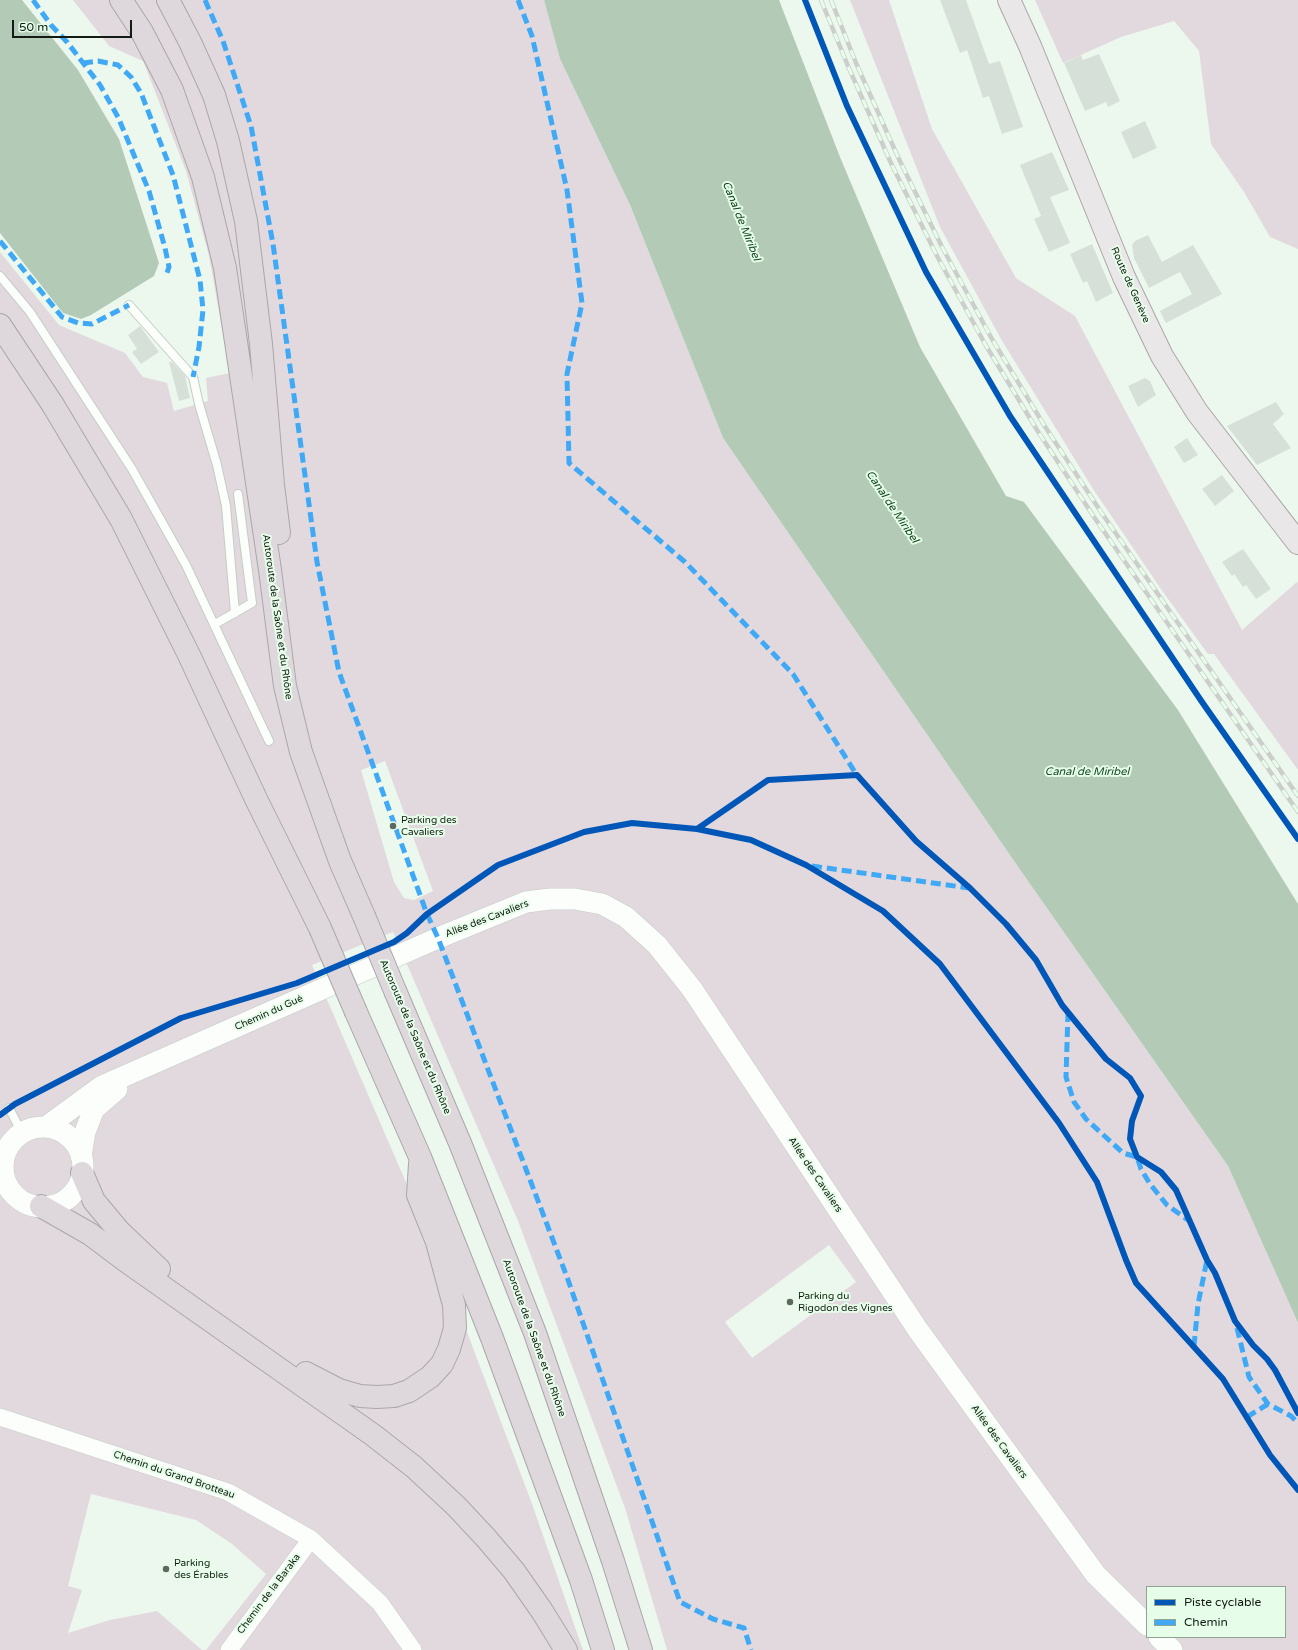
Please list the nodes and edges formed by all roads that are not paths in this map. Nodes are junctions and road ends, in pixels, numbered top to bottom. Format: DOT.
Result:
graph roads {
  1 [pos="121,0"];
  2 [pos="168,0"];
  3 [pos="1009,0"];
  4 [pos="0,276"];
  5 [pos="129,305"];
  6 [pos="0,325"];
  7 [pos="0,342"];
  8 [pos="53,405"];
  9 [pos="238,494"];
  10 [pos="1298,543"];
  11 [pos="235,613"];
  12 [pos="215,624"];
  13 [pos="270,741"];
  14 [pos="320,806"];
  15 [pos="402,954"];
  16 [pos="135,1072"];
  17 [pos="9,1108"];
  18 [pos="46,1127"];
  19 [pos="22,1133"];
  20 [pos="420,1157"];
  21 [pos="2,1158"];
  22 [pos="82,1164"];
  23 [pos="4,1187"];
  24 [pos="41,1206"];
  25 [pos="0,1417"];
  26 [pos="311,1539"];
  27 [pos="1146,1624"];
  28 [pos="1160,1638"];
  29 [pos="229,1650"];
  30 [pos="413,1650"];
  31 [pos="566,1650"];
  32 [pos="603,1650"];
  33 [pos="641,1650"];
  34 [pos="1172,1650"];
  1 -- 14 [label="highway, Autoroute de la Saône et du Rhône"];
  2 -- 14 [label="highway"];
  3 -- 10 [label="main road, Route de Genève"];
  4 -- 12 [label="lane"];
  5 -- 11 [label="lane"];
  6 -- 8 [label="highway"];
  7 -- 8 [label="highway"];
  8 -- 20 [label="highway, bridge"];
  9 -- 11 [label="lane"];
  11 -- 12 [label="lane"];
  12 -- 13 [label="lane"];
  14 -- 33 [label="highway, Autoroute de la Saône et du Rhône, bridge"];
  15 -- 16 [label="street, Chemin du Gué"];
  15 -- 27 [label="street, Allée des Cavaliers"];
  16 -- 18 [label="street, Chemin du Gué"];
  16 -- 22 [label="street, Chemin du Gué"];
  17 -- 19 [label="lane"];
  18 -- 19 [label="street"];
  18 -- 22 [label="street"];
  19 -- 21 [label="street"];
  20 -- 22 [label="highway"];
  20 -- 32 [label="highway"];
  21 -- 23 [label="street"];
  22 -- 24 [label="street"];
  23 -- 24 [label="street"];
  24 -- 31 [label="highway"];
  25 -- 26 [label="street, Chemin du Grand Brotteau"];
  26 -- 29 [label="street, Chemin de la Baraka"];
  26 -- 30 [label="street, Chemin du Grand Brotteau"];
  28 -- 34 [label="street"];
}
